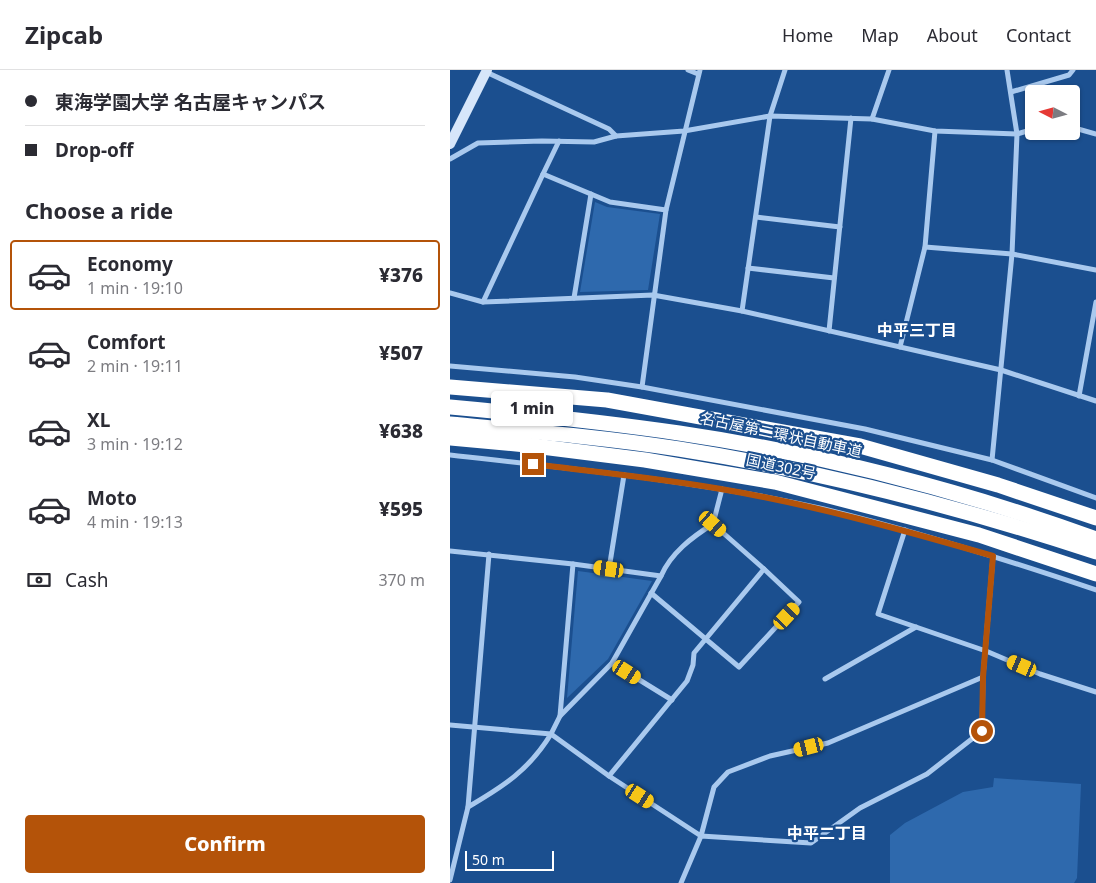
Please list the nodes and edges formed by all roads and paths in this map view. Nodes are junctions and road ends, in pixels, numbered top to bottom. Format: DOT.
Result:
graph roads {
  1 [pos="688,70"];
  2 [pos="785,70"];
  3 [pos="889,70"];
  4 [pos="1008,70"];
  5 [pos="1073,70"];
  6 [pos="485,71"];
  7 [pos="699,72"];
  8 [pos="1011,92"];
  9 [pos="770,116"];
  10 [pos="851,118"];
  11 [pos="872,119"];
  12 [pos="1080,130"];
  13 [pos="684,131"];
  14 [pos="935,131"];
  15 [pos="1025,132"];
  16 [pos="1017,134"];
  17 [pos="1096,134"];
  18 [pos="616,136"];
  19 [pos="559,140"];
  20 [pos="450,144"];
  21 [pos="450,159"];
  22 [pos="543,174"];
  23 [pos="591,194"];
  24 [pos="666,210"];
  25 [pos="756,217"];
  26 [pos="840,227"];
  27 [pos="924,247"];
  28 [pos="1012,254"];
  29 [pos="748,268"];
  30 [pos="1096,270"];
  31 [pos="834,278"];
  32 [pos="450,293"];
  33 [pos="653,295"];
  34 [pos="574,298"];
  35 [pos="482,302"];
  36 [pos="1096,302"];
  37 [pos="742,311"];
  38 [pos="829,331"];
  39 [pos="900,347"];
  40 [pos="450,366"];
  41 [pos="1002,370"];
  42 [pos="450,387"];
  43 [pos="642,387"];
  44 [pos="1079,396"];
  45 [pos="1096,401"];
  46 [pos="450,407"];
  47 [pos="450,424"];
  48 [pos="450,438"];
  49 [pos="482,441"];
  50 [pos="450,455"];
  51 [pos="479,458"];
  52 [pos="992,460"];
  53 [pos="624,475"];
  54 [pos="722,489"];
  55 [pos="1096,498"];
  56 [pos="1096,518"];
  57 [pos="713,524"];
  58 [pos="905,530"];
  59 [pos="1096,538"];
  60 [pos="450,551"];
  61 [pos="1096,552"];
  62 [pos="489,554"];
  63 [pos="993,556"];
  64 [pos="573,564"];
  65 [pos="609,569"];
  66 [pos="764,569"];
  67 [pos="1096,574"];
  68 [pos="661,576"];
  69 [pos="1096,590"];
  70 [pos="651,593"];
  71 [pos="916,626"];
  72 [pos="705,640"];
  73 [pos="986,651"];
  74 [pos="612,663"];
  75 [pos="983,677"];
  76 [pos="825,679"];
  77 [pos="1096,692"];
  78 [pos="672,700"];
  79 [pos="560,716"];
  80 [pos="450,725"];
  81 [pos="475,728"];
  82 [pos="551,734"];
  83 [pos="609,776"];
  84 [pos="468,807"];
  85 [pos="701,836"];
  86 [pos="450,880"];
  87 [pos="681,883"];
  1 -- 7 [label="street"];
  2 -- 9 [label="street"];
  3 -- 11 [label="street"];
  4 -- 8 [label="street"];
  5 -- 8 [label="street"];
  6 -- 18 [label="street"];
  6 -- 20 [label="street"];
  7 -- 13 [label="street"];
  8 -- 16 [label="street"];
  9 -- 10 [label="street"];
  9 -- 13 [label="street"];
  9 -- 25 [label="street"];
  10 -- 11 [label="street"];
  10 -- 26 [label="street"];
  11 -- 14 [label="street"];
  12 -- 17 [label="street"];
  13 -- 18 [label="street"];
  13 -- 24 [label="street"];
  14 -- 16 [label="street"];
  14 -- 27 [label="street"];
  15 -- 16 [label="street"];
  16 -- 28 [label="street"];
  18 -- 19 [label="street"];
  19 -- 21 [label="street"];
  19 -- 22 [label="street"];
  22 -- 23 [label="street"];
  22 -- 35 [label="street"];
  23 -- 24 [label="street"];
  23 -- 34 [label="street"];
  24 -- 33 [label="street"];
  25 -- 26 [label="street"];
  25 -- 29 [label="street"];
  26 -- 31 [label="street"];
  27 -- 28 [label="street"];
  27 -- 39 [label="street"];
  28 -- 30 [label="street"];
  28 -- 41 [label="street"];
  29 -- 31 [label="street"];
  29 -- 37 [label="street"];
  31 -- 38 [label="street"];
  32 -- 35 [label="street"];
  33 -- 34 [label="street"];
  33 -- 37 [label="street"];
  33 -- 43 [label="street"];
  34 -- 35 [label="street"];
  36 -- 44 [label="street"];
  37 -- 38 [label="street"];
  38 -- 39 [label="street"];
  39 -- 41 [label="street"];
  40 -- 43 [label="street"];
  41 -- 44 [label="street"];
  41 -- 52 [label="street"];
  42 -- 56 [label="highway"];
  43 -- 52 [label="street"];
  44 -- 45 [label="street"];
  46 -- 59 [label="highway, 名古屋第二環状自動車道"];
  47 -- 61 [label="highway, 名古屋第二環状自動車道"];
  48 -- 49 [label="highway, 国道302号"];
  49 -- 51 [label="street"];
  49 -- 67 [label="highway, 国道302号"];
  50 -- 51 [label="street"];
  51 -- 53 [label="street"];
  52 -- 55 [label="street"];
  53 -- 54 [label="street"];
  53 -- 65 [label="street"];
  54 -- 57 [label="street"];
  54 -- 58 [label="street"];
  57 -- 66 [label="street"];
  57 -- 68 [label="street"];
  58 -- 63 [label="street"];
  58 -- 71 [label="street"];
  60 -- 62 [label="street"];
  62 -- 64 [label="street"];
  62 -- 81 [label="street"];
  63 -- 69 [label="street"];
  63 -- 73 [label="street"];
  64 -- 65 [label="street"];
  64 -- 79 [label="street"];
  65 -- 68 [label="street"];
  66 -- 72 [label="street"];
  66 -- 72 [label="street"];
  68 -- 70 [label="street"];
  70 -- 72 [label="street"];
  70 -- 74 [label="street"];
  71 -- 73 [label="street"];
  71 -- 76 [label="street"];
  72 -- 78 [label="street"];
  73 -- 75 [label="street"];
  73 -- 77 [label="street"];
  74 -- 78 [label="street"];
  74 -- 79 [label="street"];
  75 -- 85 [label="street"];
  75 -- 85 [label="street"];
  78 -- 83 [label="street"];
  79 -- 82 [label="street"];
  80 -- 81 [label="street"];
  81 -- 82 [label="street"];
  81 -- 84 [label="street"];
  82 -- 83 [label="street"];
  82 -- 84 [label="street"];
  83 -- 85 [label="street"];
  84 -- 86 [label="street"];
  85 -- 87 [label="street"];
}
